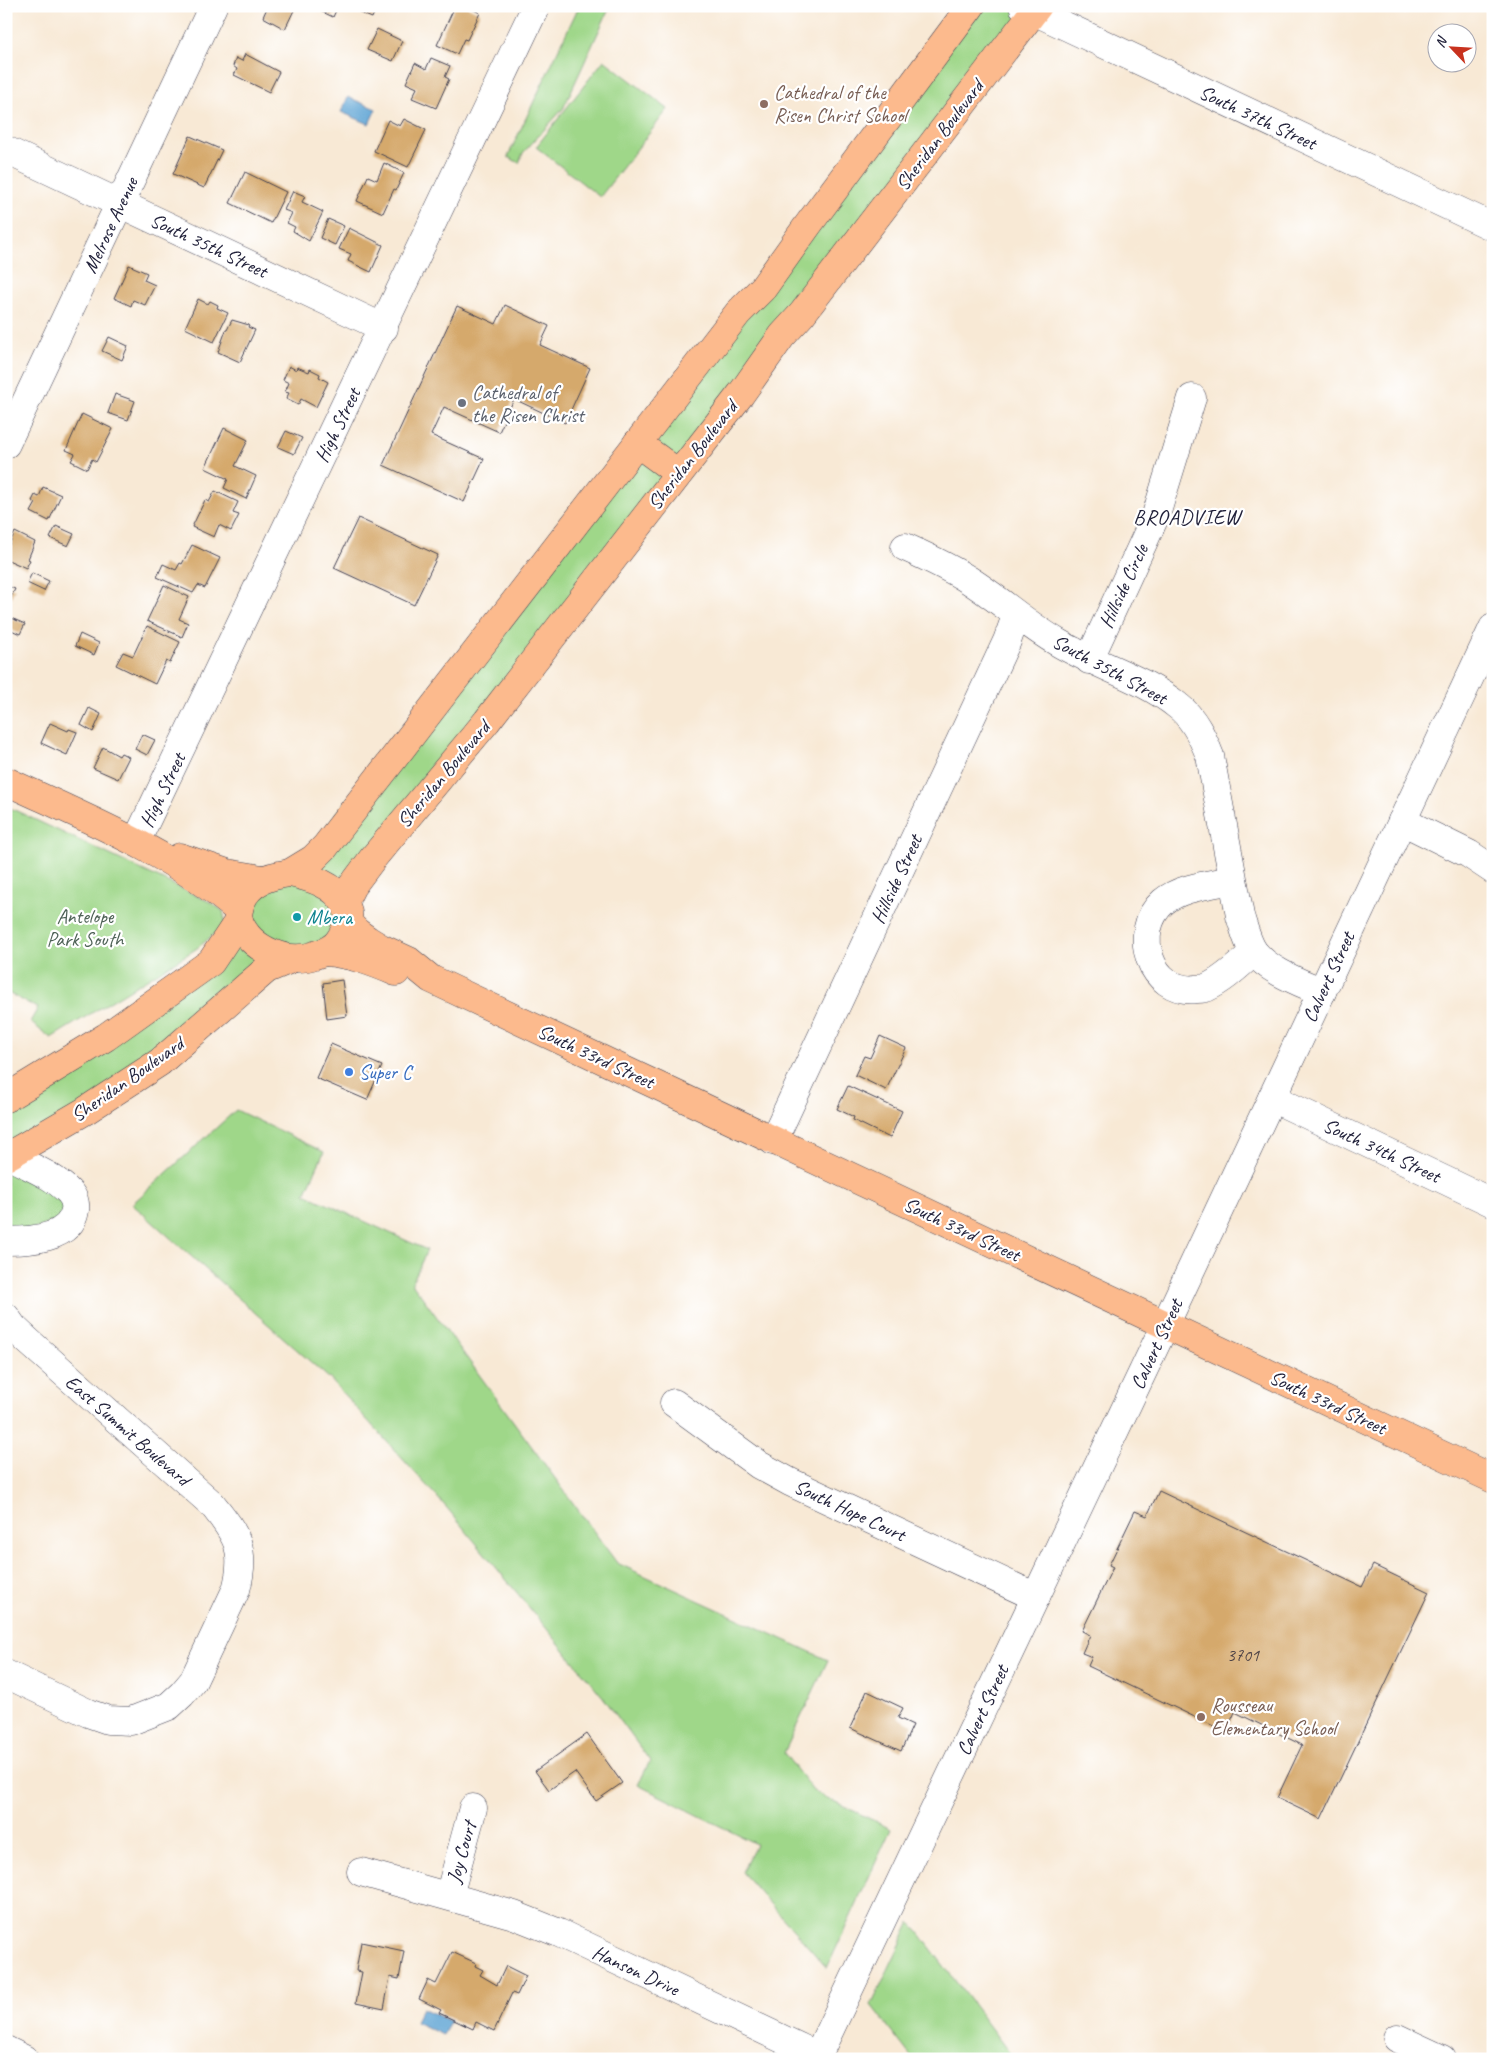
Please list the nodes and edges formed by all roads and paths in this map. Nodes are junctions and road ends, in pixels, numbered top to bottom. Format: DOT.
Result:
graph roads {
  1 [pos="213,6"];
  2 [pos="536,6"];
  3 [pos="971,6"];
  4 [pos="1032,8"];
  5 [pos="6,150"];
  6 [pos="120,204"];
  7 [pos="1493,227"];
  8 [pos="384,328"];
  9 [pos="1192,398"];
  10 [pos="637,443"];
  11 [pos="6,444"];
  12 [pos="678,473"];
  13 [pos="905,547"];
  14 [pos="1016,616"];
  15 [pos="1493,628"];
  16 [pos="1089,660"];
  17 [pos="6,781"];
  18 [pos="1402,822"];
  19 [pos="136,842"];
  20 [pos="1493,870"];
  21 [pos="290,873"];
  22 [pos="262,879"];
  23 [pos="1232,880"];
  24 [pos="346,912"];
  25 [pos="238,915"];
  26 [pos="325,952"];
  27 [pos="1254,952"];
  28 [pos="290,959"];
  29 [pos="431,979"];
  30 [pos="1322,992"];
  31 [pos="6,1098"];
  32 [pos="1272,1098"];
  33 [pos="773,1141"];
  34 [pos="7,1155"];
  35 [pos="1493,1202"];
  36 [pos="6,1241"];
  37 [pos="6,1316"];
  38 [pos="1165,1325"];
  39 [pos="674,1403"];
  40 [pos="1493,1479"];
  41 [pos="1036,1597"];
  42 [pos="6,1674"];
  43 [pos="473,1808"];
  44 [pos="361,1872"];
  45 [pos="449,1896"];
  46 [pos="1397,2038"];
  47 [pos="6,2050"];
  48 [pos="817,2058"];
  49 [pos="24,2059"];
  50 [pos="1442,2059"];
  1 -- 6 [label="street, Melrose Avenue"];
  2 -- 8 [label="street, High Street"];
  3 -- 10 [label="main road"];
  4 -- 7 [label="street, South 37th Street"];
  4 -- 12 [label="main road, Sheridan Boulevard"];
  5 -- 6 [label="street, South 35th Street"];
  6 -- 8 [label="street, South 35th Street"];
  6 -- 11 [label="street, Melrose Avenue"];
  8 -- 19 [label="street, High Street"];
  9 -- 16 [label="street, Hillside Circle"];
  10 -- 12 [label="main road"];
  10 -- 21 [label="main road"];
  12 -- 24 [label="main road, Sheridan Boulevard"];
  13 -- 14 [label="street, South 35th Street"];
  14 -- 16 [label="street, South 35th Street"];
  14 -- 33 [label="street, Hillside Street"];
  15 -- 18 [label="street, Calvert Street"];
  16 -- 23 [label="street, South 35th Street"];
  17 -- 19 [label="main road"];
  18 -- 20 [label="street"];
  18 -- 30 [label="street, Calvert Street"];
  19 -- 22 [label="main road"];
  19 -- 25 [label="main road"];
  21 -- 22 [label="main road"];
  21 -- 24 [label="main road"];
  22 -- 25 [label="main road"];
  23 -- 27 [label="street, South 35th Street"];
  23 -- 27 [label="street"];
  24 -- 26 [label="main road"];
  24 -- 29 [label="main road, South 33rd Street"];
  25 -- 28 [label="main road"];
  25 -- 31 [label="main road"];
  26 -- 28 [label="main road"];
  26 -- 29 [label="main road, South 33rd Street"];
  27 -- 30 [label="street"];
  28 -- 34 [label="main road, Sheridan Boulevard"];
  29 -- 33 [label="main road, South 33rd Street"];
  30 -- 32 [label="street, Calvert Street"];
  32 -- 35 [label="street, South 34th Street"];
  32 -- 38 [label="street, Calvert Street"];
  33 -- 38 [label="main road, South 33rd Street"];
  34 -- 36 [label="street"];
  37 -- 42 [label="street, East Summit Boulevard"];
  38 -- 40 [label="main road, South 33rd Street"];
  38 -- 41 [label="street, Calvert Street"];
  39 -- 41 [label="street, South Hope Court"];
  41 -- 48 [label="street, Calvert Street"];
  43 -- 45 [label="street, Joy Court"];
  44 -- 45 [label="street, Hanson Drive"];
  45 -- 48 [label="street, Hanson Drive"];
  46 -- 50 [label="street"];
  47 -- 49 [label="street"];
}
